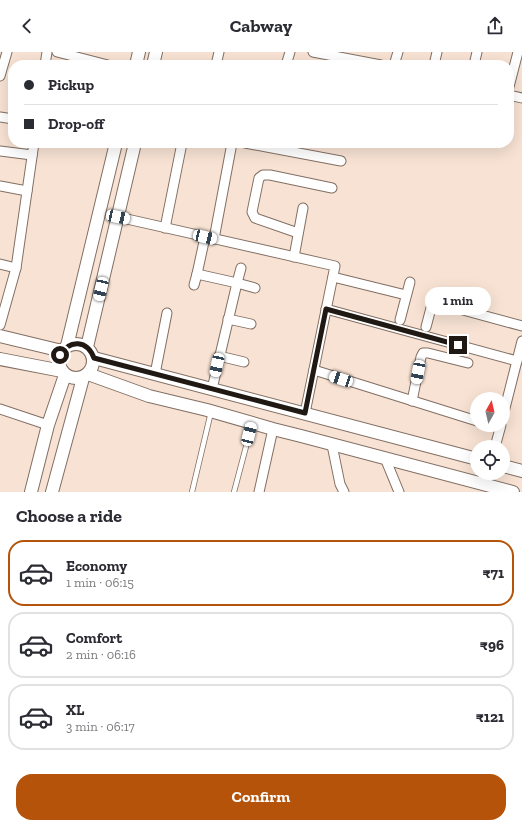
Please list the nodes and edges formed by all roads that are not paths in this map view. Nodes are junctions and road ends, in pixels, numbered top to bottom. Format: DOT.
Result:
graph roads {
  1 [pos="7,52"];
  2 [pos="57,52"];
  3 [pos="313,52"];
  4 [pos="518,52"];
  5 [pos="351,56"];
  6 [pos="88,60"];
  7 [pos="364,60"];
  8 [pos="514,68"];
  9 [pos="0,76"];
  10 [pos="33,148"];
  11 [pos="115,148"];
  12 [pos="134,148"];
  13 [pos="181,148"];
  14 [pos="231,148"];
  15 [pos="281,148"];
  16 [pos="0,151"];
  17 [pos="32,155"];
  18 [pos="341,160"];
  19 [pos="0,186"];
  20 [pos="332,188"];
  21 [pos="27,191"];
  22 [pos="303,208"];
  23 [pos="118,217"];
  24 [pos="165,228"];
  25 [pos="298,233"];
  26 [pos="209,238"];
  27 [pos="294,257"];
  28 [pos="0,264"];
  29 [pos="16,268"];
  30 [pos="241,268"];
  31 [pos="197,274"];
  32 [pos="332,277"];
  33 [pos="410,282"];
  34 [pos="237,284"];
  35 [pos="194,285"];
  36 [pos="255,288"];
  37 [pos="406,295"];
  38 [pos="326,309"];
  39 [pos="167,313"];
  40 [pos="228,319"];
  41 [pos="400,320"];
  42 [pos="251,324"];
  43 [pos="0,325"];
  44 [pos="522,326"];
  45 [pos="426,327"];
  46 [pos="0,336"];
  47 [pos="522,341"];
  48 [pos="64,349"];
  49 [pos="91,353"];
  50 [pos="219,356"];
  51 [pos="0,359"];
  52 [pos="517,361"];
  53 [pos="244,362"];
  54 [pos="468,363"];
  55 [pos="314,370"];
  56 [pos="63,373"];
  57 [pos="156,374"];
  58 [pos="85,376"];
  59 [pos="212,389"];
  60 [pos="509,392"];
  61 [pos="412,401"];
  62 [pos="0,409"];
  63 [pos="211,411"];
  64 [pos="305,413"];
  65 [pos="470,419"];
  66 [pos="252,423"];
  67 [pos="48,425"];
  68 [pos="273,429"];
  69 [pos="332,445"];
  70 [pos="470,457"];
  71 [pos="385,458"];
  72 [pos="510,468"];
  73 [pos="522,471"];
  74 [pos="470,476"];
  75 [pos="489,480"];
  76 [pos="31,492"];
  77 [pos="52,492"];
  78 [pos="192,492"];
  79 [pos="234,492"];
  80 [pos="259,492"];
  81 [pos="344,492"];
  82 [pos="399,492"];
  83 [pos="513,492"];
  1 -- 9 [label="street"];
  2 -- 6 [label="street"];
  3 -- 5 [label="street"];
  4 -- 8 [label="street"];
  5 -- 7 [label="street"];
  10 -- 17 [label="street"];
  11 -- 48 [label="street"];
  12 -- 23 [label="street"];
  13 -- 24 [label="street"];
  14 -- 26 [label="street"];
  15 -- 18 [label="street"];
  16 -- 17 [label="street"];
  17 -- 21 [label="street"];
  19 -- 21 [label="street"];
  20 -- 25 [label="street"];
  21 -- 29 [label="street"];
  22 -- 25 [label="street"];
  23 -- 24 [label="street"];
  23 -- 49 [label="street"];
  24 -- 26 [label="street"];
  25 -- 27 [label="street"];
  26 -- 27 [label="street"];
  26 -- 31 [label="street"];
  27 -- 32 [label="street"];
  28 -- 29 [label="street"];
  29 -- 43 [label="street"];
  30 -- 34 [label="street"];
  31 -- 34 [label="street"];
  31 -- 35 [label="street"];
  32 -- 37 [label="street"];
  32 -- 38 [label="street"];
  33 -- 37 [label="street"];
  34 -- 36 [label="street"];
  34 -- 40 [label="street"];
  37 -- 41 [label="street"];
  38 -- 52 [label="street"];
  38 -- 55 [label="street"];
  39 -- 57 [label="street"];
  40 -- 42 [label="street"];
  40 -- 50 [label="street"];
  44 -- 45 [label="street"];
  46 -- 48 [label="street"];
  47 -- 52 [label="street"];
  48 -- 49 [label="street"];
  48 -- 56 [label="street"];
  49 -- 57 [label="street"];
  49 -- 58 [label="street"];
  50 -- 53 [label="street"];
  50 -- 59 [label="street"];
  51 -- 56 [label="street"];
  52 -- 60 [label="street"];
  54 -- 61 [label="street"];
  55 -- 61 [label="street"];
  55 -- 64 [label="street"];
  56 -- 58 [label="street"];
  56 -- 67 [label="street"];
  57 -- 59 [label="street"];
  58 -- 63 [label="street"];
  58 -- 77 [label="street"];
  59 -- 64 [label="street"];
  61 -- 65 [label="street"];
  62 -- 67 [label="street"];
  63 -- 66 [label="street"];
  63 -- 78 [label="lane"];
  64 -- 70 [label="street"];
  66 -- 68 [label="street"];
  66 -- 79 [label="lane"];
  67 -- 76 [label="street"];
  68 -- 69 [label="street"];
  68 -- 80 [label="street"];
  69 -- 71 [label="street"];
  69 -- 81 [label="street"];
  71 -- 74 [label="street"];
  71 -- 82 [label="street"];
  72 -- 73 [label="street"];
  75 -- 83 [label="street"];
}
